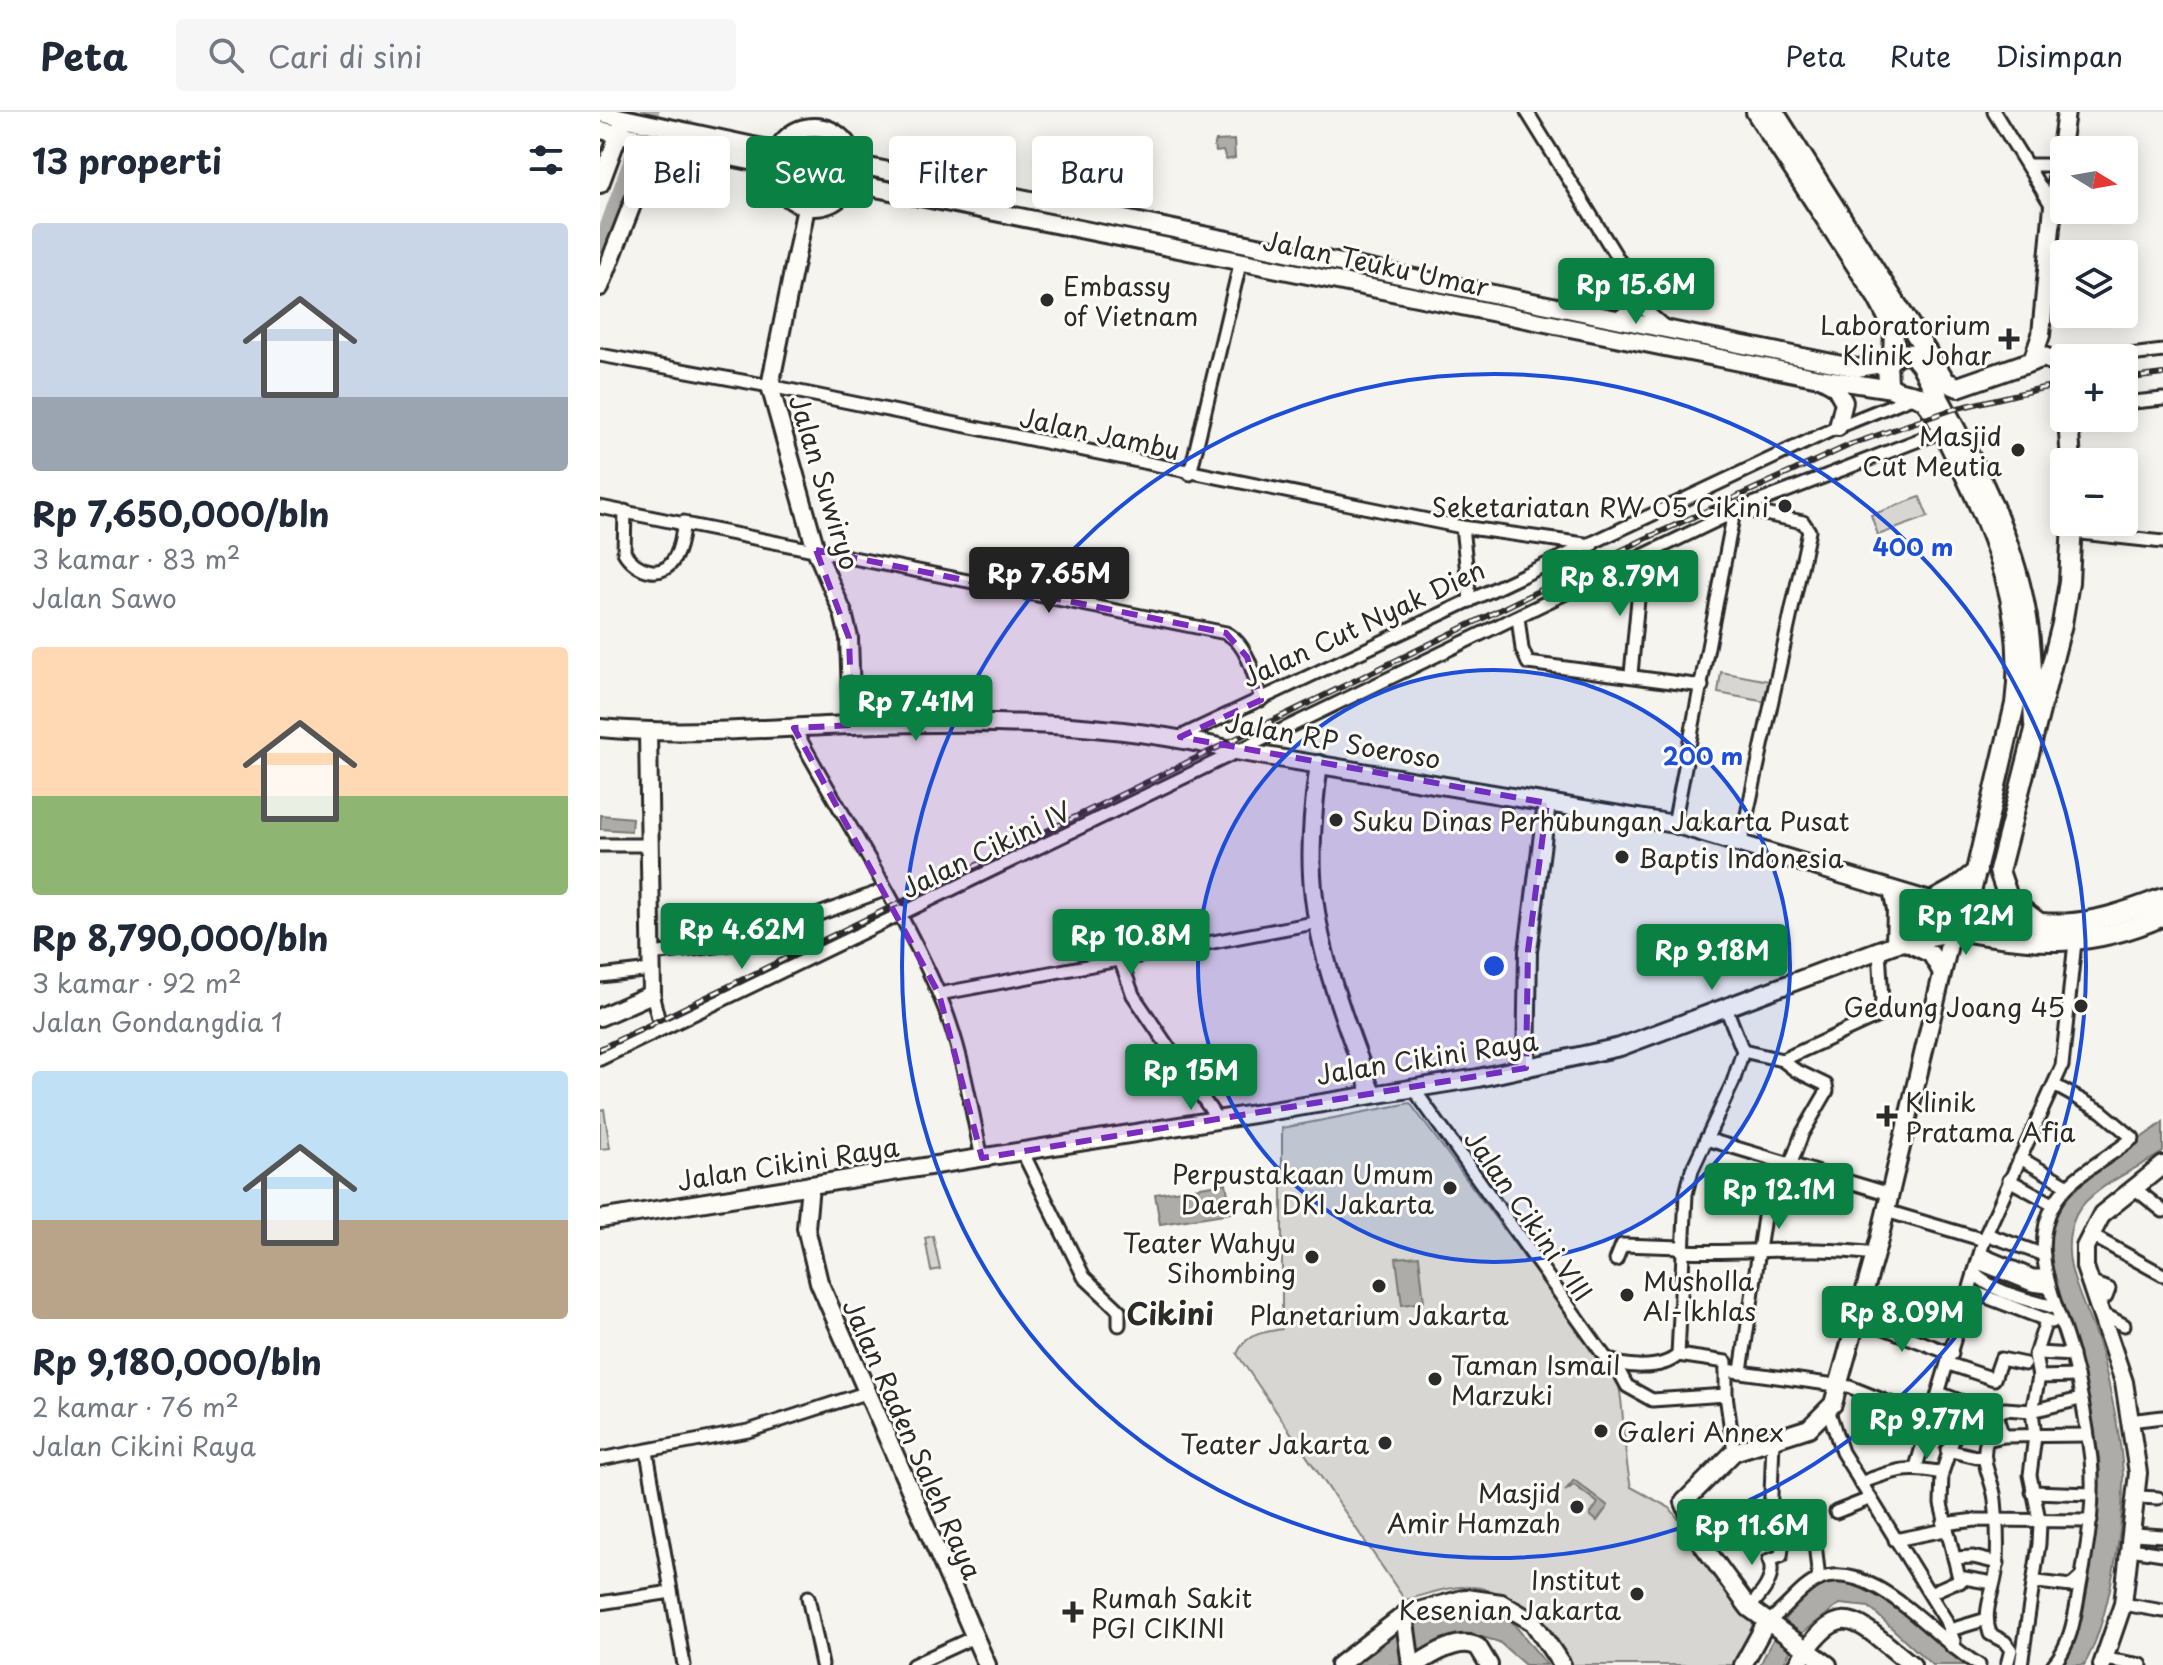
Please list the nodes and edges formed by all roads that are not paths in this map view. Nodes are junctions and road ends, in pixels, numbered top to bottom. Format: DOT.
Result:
graph roads {
  1 [pos="1527,112"];
  2 [pos="1756,112"];
  3 [pos="1774,112"];
  4 [pos="1994,112"];
  5 [pos="2066,112"];
  6 [pos="600,113"];
  7 [pos="824,120"];
  8 [pos="659,121"];
  9 [pos="624,125"];
  10 [pos="600,130"];
  11 [pos="642,136"];
  12 [pos="791,136"];
  13 [pos="839,136"];
  14 [pos="2063,136"];
  15 [pos="746,150"];
  16 [pos="2028,165"];
  17 [pos="2050,165"];
  18 [pos="873,168"];
  19 [pos="600,184"];
  20 [pos="873,187"];
  21 [pos="1032,198"];
  22 [pos="2050,201"];
  23 [pos="1828,207"];
  24 [pos="628,208"];
  25 [pos="806,208"];
  26 [pos="1066,208"];
  27 [pos="1081,208"];
  28 [pos="1063,223"];
  29 [pos="2051,224"];
  30 [pos="1266,246"];
  31 [pos="1241,260"];
  32 [pos="1263,264"];
  33 [pos="1444,282"];
  34 [pos="600,287"];
  35 [pos="1637,291"];
  36 [pos="1440,300"];
  37 [pos="1619,318"];
  38 [pos="2043,320"];
  39 [pos="1672,332"];
  40 [pos="1614,336"];
  41 [pos="2050,351"];
  42 [pos="2163,351"];
  43 [pos="2138,354"];
  44 [pos="600,355"];
  45 [pos="2033,358"];
  46 [pos="2050,358"];
  47 [pos="1890,360"];
  48 [pos="1819,378"];
  49 [pos="770,386"];
  50 [pos="1892,389"];
  51 [pos="1916,395"];
  52 [pos="2163,399"];
  53 [pos="2138,402"];
  54 [pos="1838,427"];
  55 [pos="1942,431"];
  56 [pos="1190,474"];
  57 [pos="600,507"];
  58 [pos="1737,510"];
  59 [pos="625,511"];
  60 [pos="684,522"];
  61 [pos="1462,527"];
  62 [pos="2072,536"];
  63 [pos="2127,536"];
  64 [pos="2163,542"];
  65 [pos="1592,545"];
  66 [pos="816,550"];
  67 [pos="1642,557"];
  68 [pos="1470,601"];
  69 [pos="1518,617"];
  70 [pos="1631,674"];
  71 [pos="1702,686"];
  72 [pos="1261,700"];
  73 [pos="2034,724"];
  74 [pos="852,725"];
  75 [pos="600,728"];
  76 [pos="794,728"];
  77 [pos="648,731"];
  78 [pos="1180,737"];
  79 [pos="1236,751"];
  80 [pos="1319,764"];
  81 [pos="1547,803"];
  82 [pos="1674,824"];
  83 [pos="1741,842"];
  84 [pos="600,845"];
  85 [pos="650,845"];
  86 [pos="1978,869"];
  87 [pos="1999,871"];
  88 [pos="884,890"];
  89 [pos="1892,890"];
  90 [pos="2163,898"];
  91 [pos="1931,902"];
  92 [pos="1967,912"];
  93 [pos="900,916"];
  94 [pos="2163,916"];
  95 [pos="1319,922"];
  96 [pos="2042,925"];
  97 [pos="1957,932"];
  98 [pos="2066,943"];
  99 [pos="1892,945"];
  100 [pos="651,962"];
  101 [pos="1121,962"];
  102 [pos="1941,971"];
  103 [pos="600,976"];
  104 [pos="652,994"];
  105 [pos="939,994"];
  106 [pos="1726,1008"];
  107 [pos="600,1017"];
  108 [pos="661,1029"];
  109 [pos="1743,1051"];
  110 [pos="600,1059"];
  111 [pos="1782,1060"];
  112 [pos="1526,1068"];
  113 [pos="2054,1085"];
  114 [pos="1413,1088"];
  115 [pos="1372,1094"];
  116 [pos="1217,1119"];
  117 [pos="1706,1139"];
  118 [pos="1022,1151"];
  119 [pos="982,1158"];
  120 [pos="2020,1158"];
  121 [pos="1790,1161"];
  122 [pos="2163,1165"];
  123 [pos="2009,1180"];
  124 [pos="810,1185"];
  125 [pos="2067,1185"];
  126 [pos="2133,1187"];
  127 [pos="780,1189"];
  128 [pos="1890,1194"];
  129 [pos="2053,1204"];
  130 [pos="1886,1211"];
  131 [pos="2163,1211"];
  132 [pos="600,1219"];
  133 [pos="806,1228"];
  134 [pos="2089,1234"];
  135 [pos="1985,1237"];
  136 [pos="1760,1248"];
  137 [pos="1681,1249"];
  138 [pos="1875,1254"];
  139 [pos="2044,1255"];
  140 [pos="1616,1260"];
  141 [pos="1978,1264"];
  142 [pos="2163,1275"];
  143 [pos="2048,1282"];
  144 [pos="1971,1291"];
  145 [pos="2056,1308"];
  146 [pos="1862,1319"];
  147 [pos="2103,1319"];
  148 [pos="2046,1321"];
  149 [pos="2062,1322"];
  150 [pos="1119,1325"];
  151 [pos="2124,1325"];
  152 [pos="2038,1353"];
  153 [pos="1678,1355"];
  154 [pos="2072,1355"];
  155 [pos="1950,1359"];
  156 [pos="1614,1362"];
  157 [pos="2025,1364"];
  158 [pos="1726,1370"];
  159 [pos="1741,1371"];
  160 [pos="2077,1376"];
  161 [pos="2039,1377"];
  162 [pos="1840,1385"];
  163 [pos="865,1393"];
  164 [pos="1939,1393"];
  165 [pos="1726,1395"];
  166 [pos="2080,1399"];
  167 [pos="1958,1402"];
  168 [pos="2032,1411"];
  169 [pos="1829,1412"];
  170 [pos="1996,1415"];
  171 [pos="2163,1417"];
  172 [pos="1930,1419"];
  173 [pos="2129,1421"];
  174 [pos="2087,1435"];
  175 [pos="2003,1436"];
  176 [pos="2035,1436"];
  177 [pos="1773,1440"];
  178 [pos="1947,1450"];
  179 [pos="647,1452"];
  180 [pos="1734,1452"];
  181 [pos="600,1459"];
  182 [pos="1985,1459"];
  183 [pos="1916,1467"];
  184 [pos="1942,1473"];
  185 [pos="1860,1483"];
  186 [pos="2032,1492"];
  187 [pos="2092,1494"];
  188 [pos="2138,1497"];
  189 [pos="2158,1498"];
  190 [pos="1869,1499"];
  191 [pos="1836,1512"];
  192 [pos="1996,1520"];
  193 [pos="2039,1521"];
  194 [pos="2091,1521"];
  195 [pos="1944,1527"];
  196 [pos="2163,1536"];
  197 [pos="1783,1540"];
  198 [pos="1895,1540"];
  199 [pos="2132,1542"];
  200 [pos="2163,1554"];
  201 [pos="1954,1558"];
  202 [pos="1998,1563"];
  203 [pos="2082,1577"];
  204 [pos="1819,1580"];
  205 [pos="1960,1582"];
  206 [pos="1993,1583"];
  207 [pos="2033,1587"];
  208 [pos="671,1592"];
  209 [pos="1930,1593"];
  210 [pos="808,1597"];
  211 [pos="600,1603"];
  212 [pos="2123,1604"];
  213 [pos="1749,1608"];
  214 [pos="2163,1611"];
  215 [pos="1987,1619"];
  216 [pos="1405,1621"];
  217 [pos="1769,1625"];
  218 [pos="1950,1630"];
  219 [pos="974,1637"];
  220 [pos="1805,1646"];
  221 [pos="1952,1647"];
  222 [pos="1412,1662"];
  223 [pos="2103,1662"];
  224 [pos="1909,1664"];
  225 [pos="684,1665"];
  226 [pos="822,1665"];
  227 [pos="913,1665"];
  228 [pos="987,1665"];
  229 [pos="1339,1665"];
  230 [pos="1489,1665"];
  231 [pos="1562,1665"];
  232 [pos="1743,1665"];
  233 [pos="1797,1665"];
  234 [pos="1828,1665"];
  235 [pos="1979,1665"];
  236 [pos="2007,1665"];
  237 [pos="2021,1665"];
  238 [pos="2053,1665"];
  239 [pos="2141,1665"];
  1 -- 35 [label="street"];
  2 -- 23 [label="main road"];
  3 -- 23 [label="main road"];
  4 -- 16 [label="street"];
  5 -- 14 [label="street"];
  6 -- 9 [label="street"];
  7 -- 12 [label="street"];
  7 -- 13 [label="street"];
  8 -- 9 [label="street"];
  8 -- 15 [label="street"];
  9 -- 10 [label="street"];
  9 -- 11 [label="street"];
  9 -- 19 [label="street"];
  16 -- 17 [label="street"];
  16 -- 22 [label="street"];
  18 -- 21 [label="street, Jalan Teuku Umar"];
  20 -- 28 [label="street, Jalan Teuku Umar"];
  23 -- 45 [label="main road"];
  23 -- 47 [label="main road"];
  24 -- 34 [label="street"];
  25 -- 49 [label="street, Jalan Suwiryo"];
  26 -- 28 [label="street"];
  27 -- 30 [label="street, Jalan Teuku Umar"];
  28 -- 31 [label="street, Jalan Teuku Umar"];
  29 -- 38 [label="street"];
  30 -- 32 [label="street"];
  30 -- 33 [label="street, Jalan Teuku Umar"];
  31 -- 32 [label="street, Jalan Teuku Umar"];
  31 -- 56 [label="street"];
  32 -- 36 [label="street, Jalan Teuku Umar"];
  33 -- 36 [label="street"];
  33 -- 37 [label="street, Jalan Teuku Umar"];
  35 -- 37 [label="street"];
  35 -- 39 [label="street"];
  36 -- 40 [label="street, Jalan Teuku Umar"];
  37 -- 39 [label="street, Jalan Teuku Umar"];
  37 -- 40 [label="street"];
  38 -- 41 [label="street"];
  38 -- 45 [label="street"];
  39 -- 47 [label="street, Jalan Teuku Umar"];
  40 -- 48 [label="street, Jalan Teuku Umar"];
  42 -- 43 [label="street"];
  44 -- 49 [label="street, Jalan Jambu"];
  45 -- 46 [label="main road"];
  47 -- 50 [label="main road"];
  47 -- 73 [label="main road"];
  48 -- 50 [label="street, Jalan Teuku Umar"];
  48 -- 54 [label="street"];
  49 -- 56 [label="street, Jalan Jambu"];
  49 -- 66 [label="street, Jalan Suwiryo"];
  50 -- 51 [label="main road"];
  51 -- 54 [label="street, Jalan Cut Nyak Dien"];
  51 -- 55 [label="main road"];
  52 -- 53 [label="street"];
  54 -- 65 [label="street, Jalan Cut Nyak Dien"];
  55 -- 58 [label="street, Jalan Cikini IV"];
  55 -- 86 [label="main road"];
  56 -- 61 [label="street, Jalan Jambu"];
  57 -- 59 [label="street"];
  58 -- 67 [label="street, Jalan Cikini IV"];
  58 -- 71 [label="street"];
  58 -- 83 [label="street"];
  59 -- 60 [label="street"];
  59 -- 60 [label="street"];
  60 -- 66 [label="street"];
  61 -- 65 [label="street, Jalan Jambu"];
  61 -- 68 [label="street"];
  62 -- 73 [label="main road"];
  63 -- 64 [label="street"];
  65 -- 68 [label="street, Jalan Cut Nyak Dien"];
  66 -- 72 [label="street"];
  66 -- 74 [label="street, Jalan Suwiryo"];
  67 -- 69 [label="street, Jalan Cikini IV"];
  67 -- 70 [label="street"];
  68 -- 72 [label="street, Jalan Cut Nyak Dien"];
  69 -- 70 [label="street"];
  69 -- 79 [label="street, Jalan Cikini IV"];
  70 -- 71 [label="street"];
  71 -- 82 [label="street"];
  72 -- 78 [label="street, Jalan Cut Nyak Dien"];
  73 -- 87 [label="main road"];
  74 -- 76 [label="street, Jalan RP Soeroso"];
  74 -- 78 [label="street, Jalan RP Soeroso"];
  75 -- 77 [label="street, Jalan RP Soeroso"];
  76 -- 77 [label="street, Jalan RP Soeroso"];
  76 -- 88 [label="street"];
  77 -- 85 [label="street"];
  78 -- 79 [label="street, Jalan RP Soeroso"];
  79 -- 80 [label="street, Jalan RP Soeroso"];
  79 -- 93 [label="street, Jalan Cikini IV"];
  80 -- 81 [label="street, Jalan RP Soeroso"];
  80 -- 95 [label="street"];
  81 -- 82 [label="street, Jalan RP Soeroso"];
  81 -- 112 [label="street"];
  82 -- 83 [label="street, Jalan RP Soeroso"];
  83 -- 89 [label="street, Jalan RP Soeroso"];
  84 -- 85 [label="street"];
  85 -- 100 [label="street"];
  86 -- 87 [label="main road"];
  86 -- 91 [label="main road"];
  86 -- 92 [label="main road"];
  87 -- 96 [label="main road"];
  88 -- 93 [label="street"];
  88 -- 100 [label="street"];
  89 -- 91 [label="street, Jalan RP Soeroso"];
  89 -- 99 [label="street"];
  90 -- 96 [label="main road, Jalan RP Soeroso"];
  91 -- 92 [label="street, Jalan RP Soeroso"];
  92 -- 96 [label="main road, Jalan RP Soeroso"];
  92 -- 97 [label="main road"];
  93 -- 105 [label="street, Jalan Cikini IV"];
  93 -- 108 [label="street"];
  94 -- 98 [label="main road, Jalan Cikini Raya"];
  95 -- 101 [label="street"];
  95 -- 115 [label="street"];
  97 -- 98 [label="main road, Jalan Cikini Raya"];
  97 -- 99 [label="street, Jalan Cikini Raya"];
  97 -- 102 [label="street"];
  98 -- 113 [label="street"];
  99 -- 102 [label="street"];
  99 -- 106 [label="street, Jalan Cikini Raya"];
  99 -- 111 [label="street"];
  100 -- 103 [label="street"];
  100 -- 104 [label="street"];
  101 -- 105 [label="street"];
  101 -- 116 [label="street"];
  102 -- 128 [label="street"];
  104 -- 107 [label="street"];
  104 -- 108 [label="street"];
  105 -- 119 [label="street, Jalan Cikini IV"];
  106 -- 109 [label="street"];
  106 -- 112 [label="street, Jalan Cikini Raya"];
  108 -- 110 [label="street"];
  109 -- 111 [label="street"];
  109 -- 117 [label="street"];
  111 -- 121 [label="street"];
  112 -- 114 [label="street, Jalan Cikini Raya"];
  113 -- 120 [label="street"];
  113 -- 125 [label="street"];
  114 -- 115 [label="street, Jalan Cikini Raya"];
  114 -- 156 [label="street, Jalan Cikini VIII"];
  115 -- 116 [label="street, Jalan Cikini Raya"];
  116 -- 118 [label="street, Jalan Cikini Raya"];
  117 -- 121 [label="street"];
  117 -- 137 [label="street"];
  118 -- 119 [label="street, Jalan Cikini Raya"];
  118 -- 150 [label="street"];
  119 -- 124 [label="street, Jalan Cikini Raya"];
  120 -- 123 [label="street"];
  120 -- 125 [label="street"];
  121 -- 128 [label="street"];
  121 -- 136 [label="street"];
  122 -- 126 [label="street"];
  123 -- 129 [label="street"];
  123 -- 135 [label="street"];
  124 -- 127 [label="street, Jalan Cikini Raya"];
  124 -- 133 [label="street, Jalan Raden Saleh Raya"];
  125 -- 129 [label="street"];
  126 -- 131 [label="street"];
  126 -- 134 [label="street"];
  127 -- 132 [label="street, Jalan Cikini Raya"];
  127 -- 133 [label="street, Jalan Raden Saleh Raya"];
  128 -- 130 [label="street"];
  129 -- 139 [label="street"];
  130 -- 135 [label="street"];
  130 -- 138 [label="street"];
  133 -- 163 [label="street, Jalan Raden Saleh Raya"];
  134 -- 142 [label="street"];
  134 -- 147 [label="street"];
  135 -- 139 [label="street"];
  135 -- 141 [label="street"];
  136 -- 137 [label="street"];
  136 -- 138 [label="street"];
  136 -- 159 [label="street"];
  137 -- 140 [label="street"];
  137 -- 153 [label="street"];
  138 -- 146 [label="street"];
  139 -- 143 [label="street"];
  141 -- 143 [label="street"];
  141 -- 144 [label="street"];
  141 -- 145 [label="street"];
  143 -- 145 [label="street"];
  144 -- 148 [label="street"];
  144 -- 155 [label="street"];
  145 -- 149 [label="street"];
  146 -- 155 [label="street"];
  146 -- 162 [label="street"];
  147 -- 151 [label="street"];
  147 -- 173 [label="street"];
  148 -- 149 [label="street"];
  148 -- 152 [label="street"];
  149 -- 154 [label="street"];
  152 -- 154 [label="street"];
  152 -- 161 [label="street"];
  153 -- 156 [label="street"];
  153 -- 158 [label="street"];
  154 -- 160 [label="street"];
  155 -- 157 [label="street"];
  155 -- 164 [label="street"];
  156 -- 165 [label="street, Jalan Cikini VIII"];
  158 -- 159 [label="street"];
  158 -- 165 [label="street"];
  159 -- 162 [label="street"];
  160 -- 161 [label="street"];
  160 -- 166 [label="street"];
  161 -- 168 [label="street"];
  162 -- 169 [label="street"];
  162 -- 172 [label="street"];
  163 -- 179 [label="street"];
  163 -- 219 [label="street, Jalan Raden Saleh Raya"];
  164 -- 167 [label="street"];
  164 -- 172 [label="street"];
  165 -- 180 [label="street"];
  166 -- 168 [label="street"];
  166 -- 174 [label="street"];
  167 -- 170 [label="street"];
  167 -- 178 [label="street"];
  168 -- 170 [label="street"];
  168 -- 176 [label="street"];
  169 -- 177 [label="street"];
  169 -- 185 [label="street"];
  170 -- 175 [label="street"];
  171 -- 173 [label="street"];
  172 -- 183 [label="street"];
  173 -- 188 [label="street"];
  174 -- 176 [label="street"];
  174 -- 187 [label="street"];
  175 -- 176 [label="street"];
  175 -- 182 [label="street"];
  176 -- 186 [label="street"];
  177 -- 180 [label="street"];
  177 -- 197 [label="street"];
  178 -- 182 [label="street"];
  178 -- 184 [label="street"];
  179 -- 181 [label="street"];
  179 -- 208 [label="street"];
  180 -- 213 [label="street"];
  182 -- 192 [label="street"];
  183 -- 184 [label="street"];
  183 -- 185 [label="street"];
  184 -- 195 [label="street"];
  185 -- 190 [label="street"];
  186 -- 187 [label="street"];
  186 -- 193 [label="street"];
  187 -- 194 [label="street"];
  188 -- 189 [label="street"];
  188 -- 199 [label="street"];
  190 -- 191 [label="street"];
  190 -- 198 [label="street"];
  192 -- 193 [label="street"];
  192 -- 195 [label="street"];
  192 -- 202 [label="street"];
  193 -- 194 [label="street"];
  193 -- 207 [label="street"];
  194 -- 203 [label="street"];
  195 -- 198 [label="street"];
  195 -- 201 [label="street"];
  196 -- 199 [label="street"];
  197 -- 204 [label="street"];
  197 -- 213 [label="street"];
  198 -- 209 [label="street"];
  199 -- 200 [label="street"];
  199 -- 212 [label="street"];
  201 -- 202 [label="street"];
  201 -- 205 [label="street"];
  202 -- 206 [label="street"];
  203 -- 207 [label="street"];
  203 -- 238 [label="street"];
  204 -- 217 [label="street"];
  204 -- 221 [label="street"];
  205 -- 206 [label="street"];
  205 -- 209 [label="street"];
  206 -- 215 [label="street"];
  207 -- 237 [label="street"];
  208 -- 211 [label="street"];
  208 -- 225 [label="street"];
  209 -- 218 [label="street"];
  210 -- 226 [label="street"];
  212 -- 214 [label="street"];
  212 -- 223 [label="street"];
  213 -- 217 [label="street"];
  215 -- 218 [label="street"];
  215 -- 236 [label="street"];
  216 -- 222 [label="street"];
  216 -- 229 [label="street"];
  216 -- 231 [label="street"];
  217 -- 220 [label="street"];
  217 -- 232 [label="street"];
  218 -- 221 [label="street"];
  219 -- 227 [label="street"];
  219 -- 228 [label="street, Jalan Raden Saleh Raya"];
  220 -- 224 [label="street"];
  220 -- 233 [label="street"];
  220 -- 234 [label="street"];
  221 -- 235 [label="street"];
  222 -- 230 [label="street"];
  223 -- 239 [label="street"];
}
